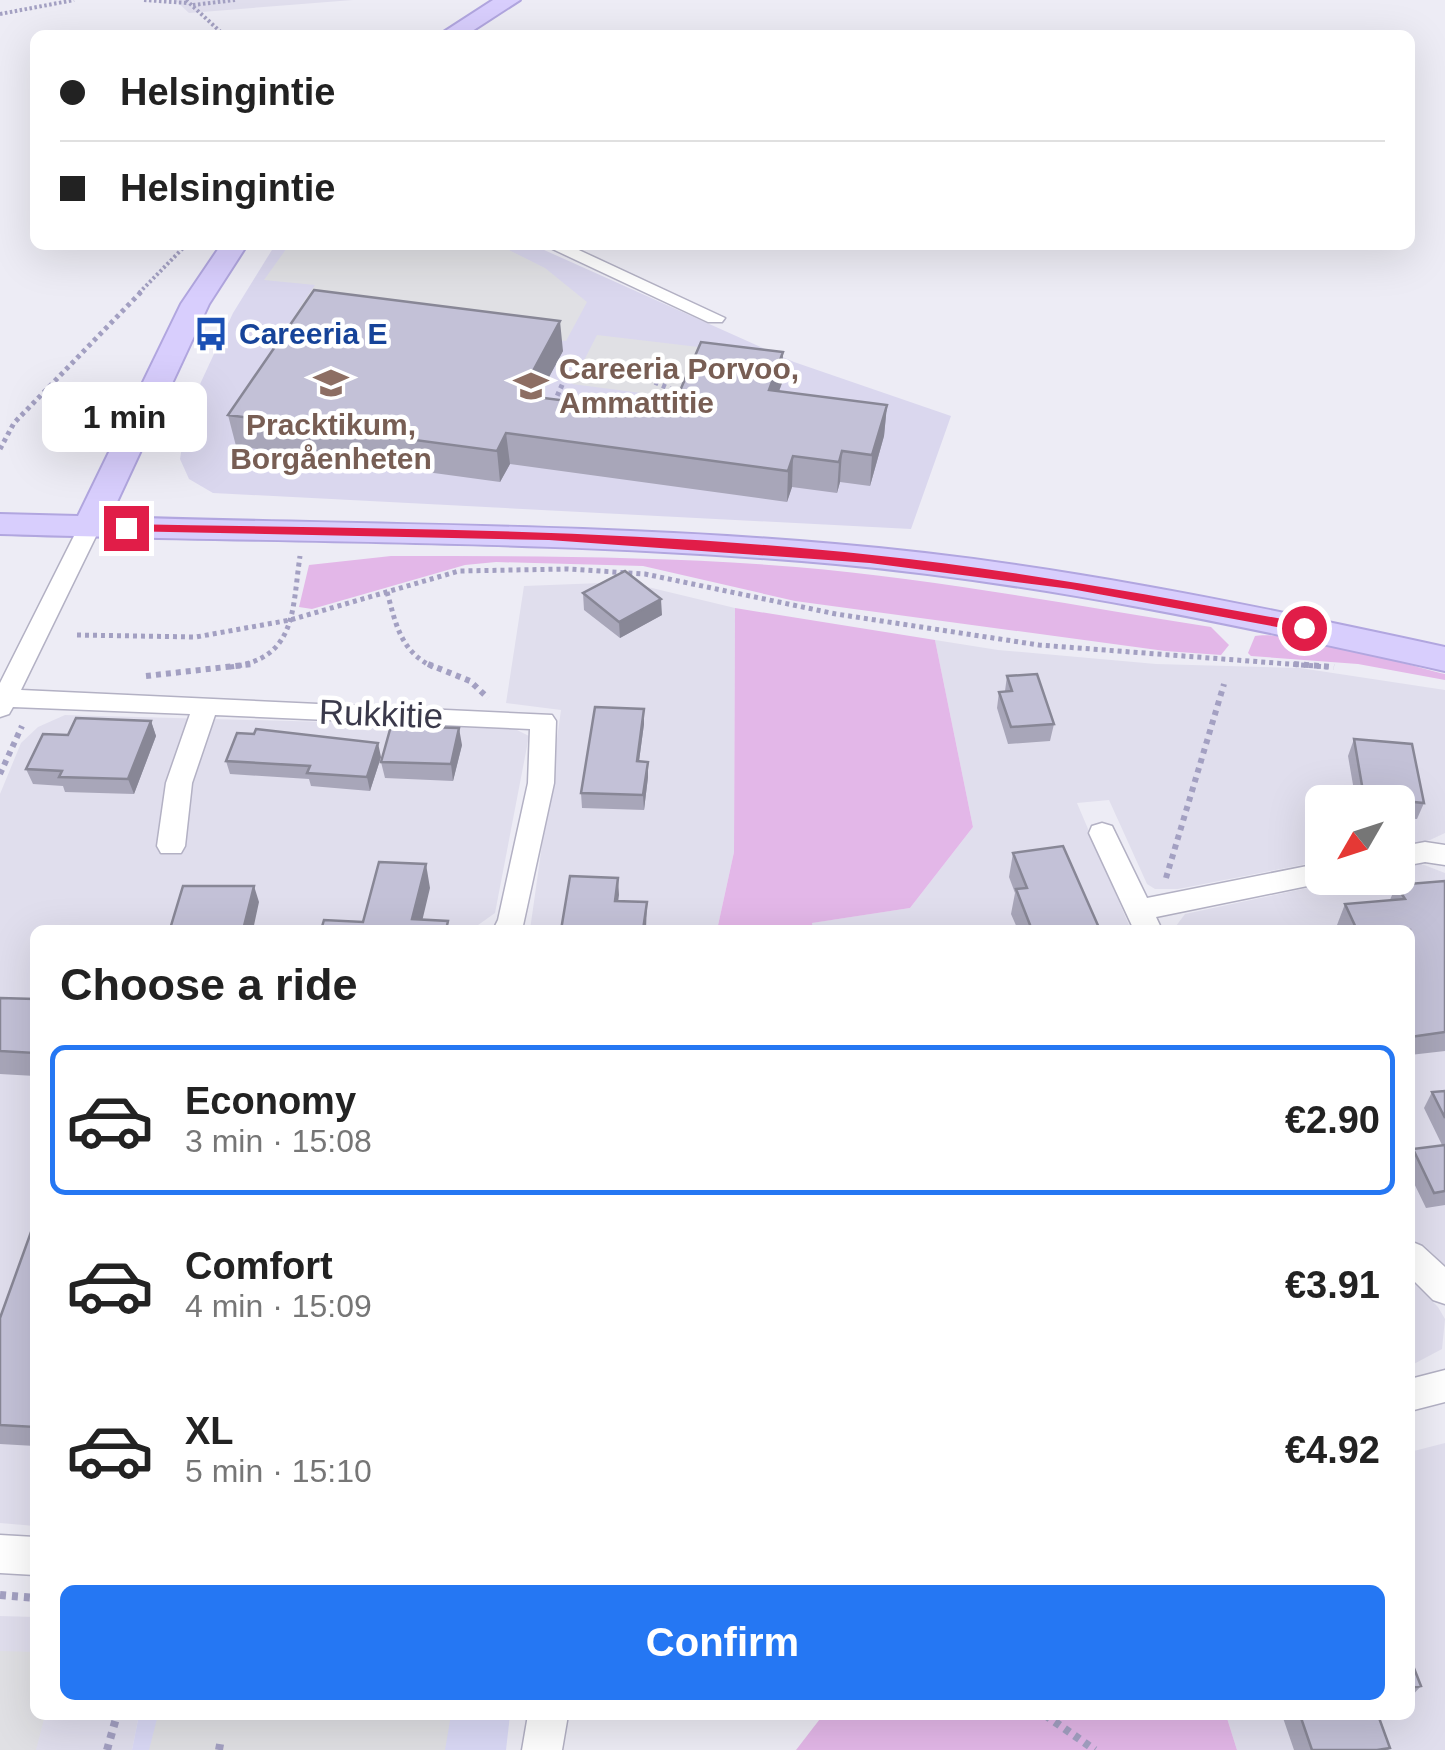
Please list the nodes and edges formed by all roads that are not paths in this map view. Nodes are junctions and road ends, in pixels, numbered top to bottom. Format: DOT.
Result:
graph roads {
  1 [pos="509,0"];
  2 [pos="458,30"];
  3 [pos="231,250"];
  4 [pos="564,250"];
  5 [pos="715,318"];
  6 [pos="0,524"];
  7 [pos="89,528"];
  8 [pos="1445,659"];
  9 [pos="3,703"];
  10 [pos="205,707"];
  11 [pos="1102,834"];
  12 [pos="171,846"];
  13 [pos="1415,854"];
  14 [pos="1445,854"];
  15 [pos="1305,876"];
  16 [pos="1144,920"];
  17 [pos="511,925"];
  18 [pos="1415,1261"];
  19 [pos="1445,1289"];
  20 [pos="1445,1386"];
  21 [pos="1415,1393"];
  22 [pos="0,1554"];
  23 [pos="30,1556"];
  24 [pos="547,1720"];
  25 [pos="542,1750"];
  1 -- 2 [label="main road"];
  3 -- 7 [label="main road"];
  4 -- 5 [label="street"];
  6 -- 7 [label="main road"];
  7 -- 8 [label="main road"];
  7 -- 9 [label="street"];
  9 -- 10 [label="street, Rukkitie"];
  10 -- 12 [label="street"];
  10 -- 17 [label="street, Rukkitie"];
  11 -- 16 [label="street"];
  13 -- 14 [label="street"];
  15 -- 16 [label="street"];
  18 -- 19 [label="street"];
  20 -- 21 [label="street"];
  22 -- 23 [label="street"];
  24 -- 25 [label="street"];
}
